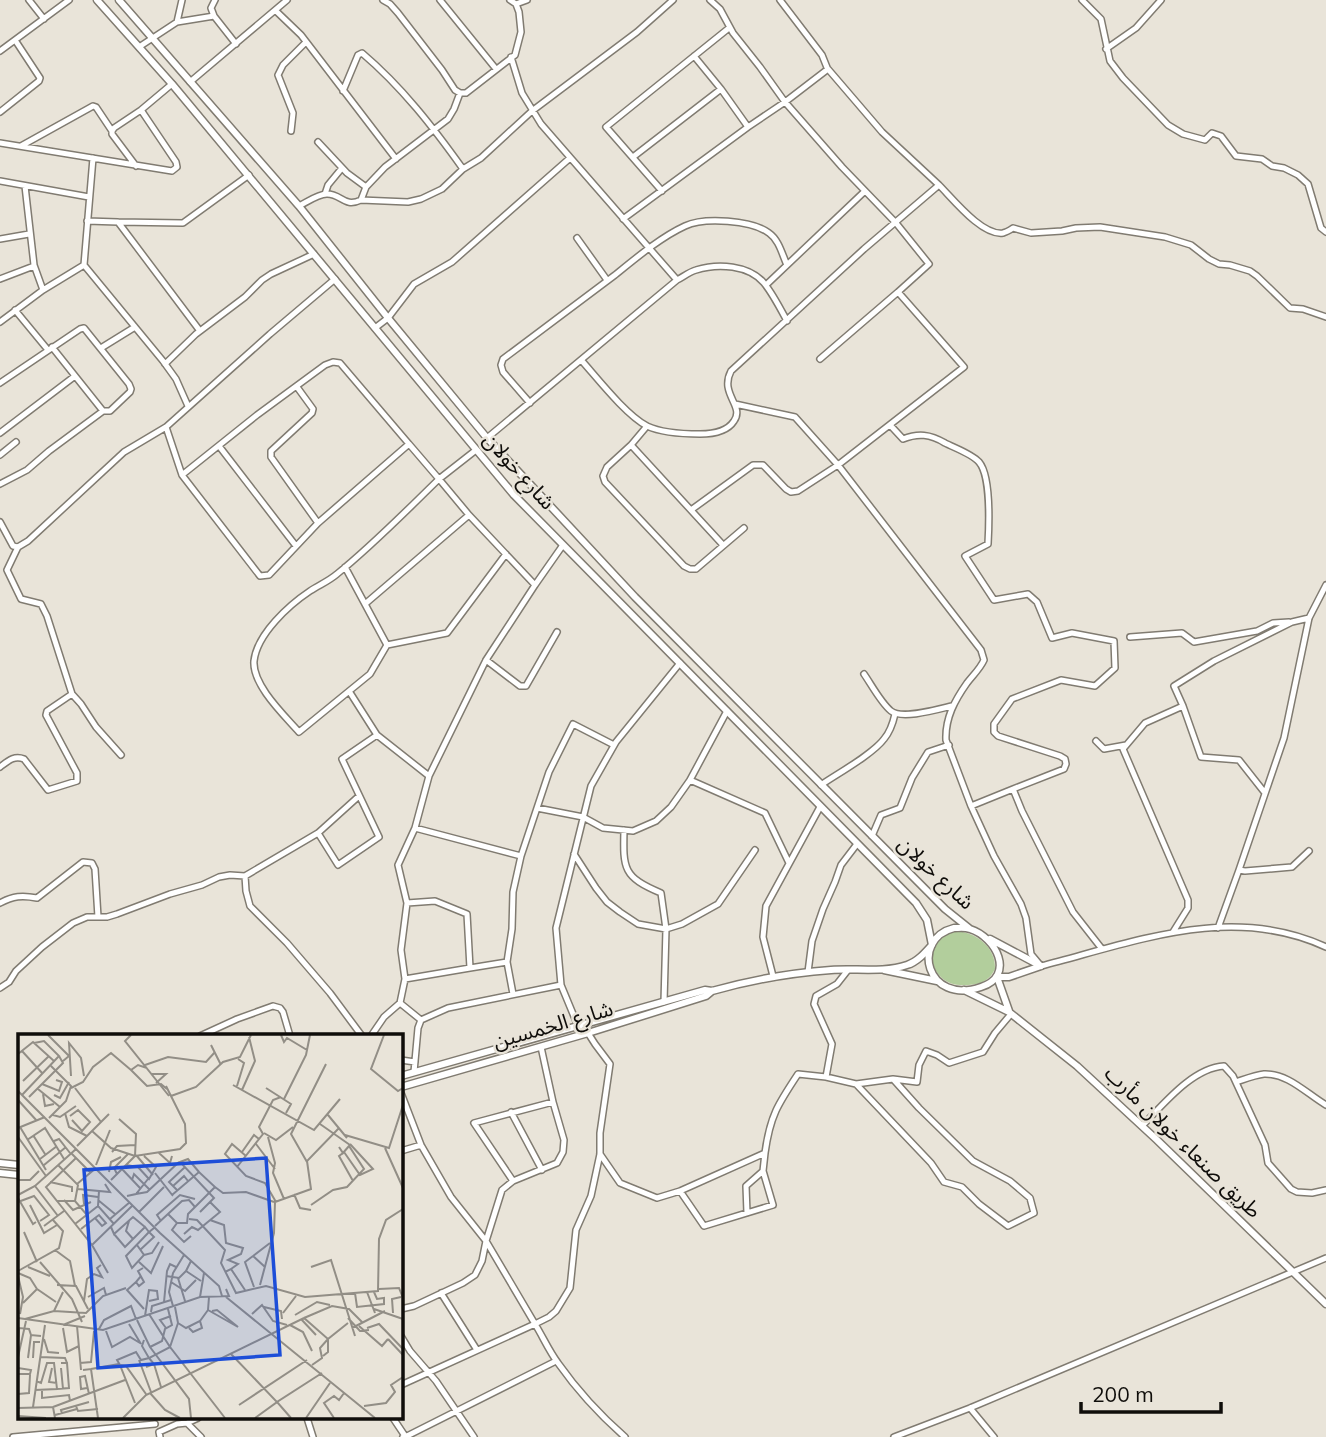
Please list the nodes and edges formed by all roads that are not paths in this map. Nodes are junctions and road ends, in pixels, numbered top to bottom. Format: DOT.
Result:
graph roads {
  1 [pos="29,0"];
  2 [pos="69,0"];
  3 [pos="97,0"];
  4 [pos="119,0"];
  5 [pos="182,0"];
  6 [pos="215,0"];
  7 [pos="288,0"];
  8 [pos="383,0"];
  9 [pos="440,0"];
  10 [pos="510,0"];
  11 [pos="527,0"];
  12 [pos="673,0"];
  13 [pos="710,0"];
  14 [pos="780,0"];
  15 [pos="1082,0"];
  16 [pos="1161,0"];
  17 [pos="516,5"];
  18 [pos="276,11"];
  19 [pos="214,16"];
  20 [pos="44,19"];
  21 [pos="177,22"];
  22 [pos="729,28"];
  23 [pos="153,37"];
  24 [pos="15,40"];
  25 [pos="306,43"];
  26 [pos="236,44"];
  27 [pos="139,47"];
  28 [pos="1106,49"];
  29 [pos="0,51"];
  30 [pos="694,56"];
  31 [pos="511,57"];
  32 [pos="496,69"];
  33 [pos="828,70"];
  34 [pos="191,82"];
  35 [pos="172,84"];
  36 [pos="721,89"];
  37 [pos="343,91"];
  38 [pos="460,93"];
  39 [pos="785,102"];
  40 [pos="141,110"];
  41 [pos="532,111"];
  42 [pos="0,112"];
  43 [pos="748,127"];
  44 [pos="435,130"];
  45 [pos="112,131"];
  46 [pos="290,131"];
  47 [pos="0,142"];
  48 [pos="318,142"];
  49 [pos="21,146"];
  50 [pos="93,158"];
  51 [pos="570,158"];
  52 [pos="633,158"];
  53 [pos="396,159"];
  54 [pos="136,166"];
  55 [pos="342,168"];
  56 [pos="463,169"];
  57 [pos="249,175"];
  58 [pos="0,181"];
  59 [pos="939,185"];
  60 [pos="25,186"];
  61 [pos="366,187"];
  62 [pos="662,191"];
  63 [pos="866,191"];
  64 [pos="325,194"];
  65 [pos="89,197"];
  66 [pos="361,200"];
  67 [pos="299,206"];
  68 [pos="623,219"];
  69 [pos="87,221"];
  70 [pos="118,222"];
  71 [pos="895,223"];
  72 [pos="1326,232"];
  73 [pos="29,234"];
  74 [pos="577,238"];
  75 [pos="0,239"];
  76 [pos="649,249"];
  77 [pos="314,254"];
  78 [pos="84,265"];
  79 [pos="787,265"];
  80 [pos="34,266"];
  81 [pos="0,279"];
  82 [pos="335,279"];
  83 [pos="677,280"];
  84 [pos="607,281"];
  85 [pos="766,285"];
  86 [pos="43,290"];
  87 [pos="898,292"];
  88 [pos="15,310"];
  89 [pos="1326,317"];
  90 [pos="387,318"];
  91 [pos="787,321"];
  92 [pos="0,322"];
  93 [pos="135,327"];
  94 [pos="375,328"];
  95 [pos="200,331"];
  96 [pos="101,348"];
  97 [pos="50,349"];
  98 [pos="820,359"];
  99 [pos="582,360"];
  100 [pos="165,364"];
  101 [pos="75,376"];
  102 [pos="0,383"];
  103 [pos="297,387"];
  104 [pos="530,403"];
  105 [pos="735,404"];
  106 [pos="188,406"];
  107 [pos="103,411"];
  108 [pos="890,425"];
  109 [pos="647,426"];
  110 [pos="166,427"];
  111 [pos="0,433"];
  112 [pos="487,438"];
  113 [pos="16,442"];
  114 [pos="409,444"];
  115 [pos="631,445"];
  116 [pos="219,446"];
  117 [pos="476,450"];
  118 [pos="0,455"];
  119 [pos="838,465"];
  120 [pos="182,475"];
  121 [pos="439,479"];
  122 [pos="0,484"];
  123 [pos="691,510"];
  124 [pos="468,515"];
  125 [pos="0,522"];
  126 [pos="318,523"];
  127 [pos="744,527"];
  128 [pos="563,545"];
  129 [pos="723,545"];
  130 [pos="296,546"];
  131 [pos="18,547"];
  132 [pos="506,554"];
  133 [pos="345,568"];
  134 [pos="535,584"];
  135 [pos="1326,585"];
  136 [pos="635,597"];
  137 [pos="365,604"];
  138 [pos="622,604"];
  139 [pos="1309,618"];
  140 [pos="1292,622"];
  141 [pos="557,632"];
  142 [pos="1130,637"];
  143 [pos="387,645"];
  144 [pos="486,660"];
  145 [pos="680,663"];
  146 [pos="864,674"];
  147 [pos="349,691"];
  148 [pos="72,694"];
  149 [pos="952,706"];
  150 [pos="1183,706"];
  151 [pos="727,711"];
  152 [pos="895,714"];
  153 [pos="377,735"];
  154 [pos="1096,741"];
  155 [pos="949,745"];
  156 [pos="1126,745"];
  157 [pos="614,746"];
  158 [pos="121,755"];
  159 [pos="0,767"];
  160 [pos="429,776"];
  161 [pos="690,780"];
  162 [pos="821,785"];
  163 [pos="1013,789"];
  164 [pos="1265,793"];
  165 [pos="359,796"];
  166 [pos="971,806"];
  167 [pos="820,807"];
  168 [pos="537,808"];
  169 [pos="583,817"];
  170 [pos="415,828"];
  171 [pos="624,830"];
  172 [pos="318,833"];
  173 [pos="872,836"];
  174 [pos="857,844"];
  175 [pos="755,850"];
  176 [pos="1308,851"];
  177 [pos="574,854"];
  178 [pos="521,856"];
  179 [pos="789,863"];
  180 [pos="1239,870"];
  181 [pos="245,876"];
  182 [pos="0,903"];
  183 [pos="407,903"];
  184 [pos="98,917"];
  185 [pos="1218,928"];
  186 [pos="667,929"];
  187 [pos="970,929"];
  188 [pos="1173,932"];
  189 [pos="985,938"];
  190 [pos="932,945"];
  191 [pos="1326,947"];
  192 [pos="1102,949"];
  193 [pos="507,962"];
  194 [pos="1041,966"];
  195 [pos="470,968"];
  196 [pos="882,969"];
  197 [pos="848,970"];
  198 [pos="808,972"];
  199 [pos="773,976"];
  200 [pos="997,977"];
  201 [pos="405,979"];
  202 [pos="937,981"];
  203 [pos="561,985"];
  204 [pos="0,988"];
  205 [pos="964,990"];
  206 [pos="712,991"];
  207 [pos="513,994"];
  208 [pos="663,1002"];
  209 [pos="400,1003"];
  210 [pos="1010,1013"];
  211 [pos="421,1020"];
  212 [pos="578,1026"];
  213 [pos="588,1033"];
  214 [pos="204,1034"];
  215 [pos="289,1034"];
  216 [pos="361,1034"];
  217 [pos="372,1034"];
  218 [pos="541,1047"];
  219 [pos="402,1060"];
  220 [pos="415,1062"];
  221 [pos="414,1072"];
  222 [pos="402,1076"];
  223 [pos="825,1077"];
  224 [pos="893,1079"];
  225 [pos="1236,1082"];
  226 [pos="856,1084"];
  227 [pos="402,1087"];
  228 [pos="402,1096"];
  229 [pos="553,1102"];
  230 [pos="1326,1105"];
  231 [pos="511,1112"];
  232 [pos="1142,1126"];
  233 [pos="421,1145"];
  234 [pos="402,1150"];
  235 [pos="765,1153"];
  236 [pos="600,1154"];
  237 [pos="0,1163"];
  238 [pos="18,1164"];
  239 [pos="542,1170"];
  240 [pos="763,1171"];
  241 [pos="0,1173"];
  242 [pos="18,1175"];
  243 [pos="513,1181"];
  244 [pos="1326,1190"];
  245 [pos="680,1191"];
  246 [pos="747,1213"];
  247 [pos="485,1241"];
  248 [pos="1326,1258"];
  249 [pos="1294,1273"];
  250 [pos="441,1293"];
  251 [pos="1326,1304"];
  252 [pos="402,1309"];
  253 [pos="535,1324"];
  254 [pos="403,1344"];
  255 [pos="477,1350"];
  256 [pos="556,1361"];
  257 [pos="429,1372"];
  258 [pos="402,1385"];
  259 [pos="970,1408"];
  260 [pos="456,1412"];
  261 [pos="194,1420"];
  262 [pos="308,1420"];
  263 [pos="394,1420"];
  264 [pos="154,1421"];
  265 [pos="187,1423"];
  266 [pos="159,1434"];
  267 [pos="13,1437"];
  268 [pos="201,1437"];
  269 [pos="313,1437"];
  270 [pos="404,1437"];
  271 [pos="474,1437"];
  272 [pos="625,1437"];
  273 [pos="894,1437"];
  274 [pos="994,1437"];
  1 -- 20 [label="street"];
  2 -- 20 [label="street"];
  3 -- 27 [label="main road, شارع خولان"];
  4 -- 23 [label="main road, شارع خولان"];
  5 -- 21 [label="street"];
  6 -- 19 [label="street"];
  7 -- 18 [label="street"];
  8 -- 38 [label="street"];
  9 -- 32 [label="street"];
  10 -- 17 [label="street"];
  11 -- 17 [label="street"];
  12 -- 41 [label="street"];
  13 -- 22 [label="street"];
  14 -- 33 [label="street"];
  15 -- 28 [label="street"];
  16 -- 28 [label="street"];
  17 -- 31 [label="street"];
  18 -- 25 [label="street"];
  18 -- 26 [label="street"];
  19 -- 21 [label="street"];
  19 -- 26 [label="street"];
  20 -- 24 [label="street"];
  21 -- 23 [label="street"];
  22 -- 30 [label="street"];
  22 -- 39 [label="street"];
  23 -- 27 [label="street"];
  23 -- 34 [label="main road, شارع خولان"];
  24 -- 29 [label="street"];
  24 -- 42 [label="street"];
  25 -- 37 [label="street"];
  25 -- 46 [label="street"];
  26 -- 34 [label="street"];
  27 -- 35 [label="main road, شارع خولان"];
  28 -- 72 [label="street"];
  30 -- 36 [label="street"];
  30 -- 52 [label="street"];
  31 -- 32 [label="street"];
  31 -- 41 [label="street"];
  32 -- 38 [label="street"];
  33 -- 39 [label="street"];
  33 -- 59 [label="street"];
  34 -- 67 [label="main road, شارع خولان"];
  35 -- 40 [label="street"];
  35 -- 57 [label="main road, شارع خولان"];
  36 -- 43 [label="street"];
  36 -- 52 [label="street"];
  37 -- 44 [label="street"];
  37 -- 53 [label="street"];
  38 -- 44 [label="street"];
  39 -- 43 [label="street"];
  39 -- 63 [label="street"];
  40 -- 45 [label="street"];
  40 -- 54 [label="street"];
  41 -- 51 [label="street"];
  41 -- 56 [label="street"];
  43 -- 62 [label="street"];
  44 -- 53 [label="street"];
  44 -- 56 [label="street"];
  45 -- 49 [label="street"];
  45 -- 54 [label="street"];
  47 -- 49 [label="street"];
  48 -- 55 [label="street"];
  49 -- 50 [label="street"];
  50 -- 54 [label="street"];
  50 -- 65 [label="street"];
  51 -- 68 [label="street"];
  51 -- 90 [label="street"];
  52 -- 62 [label="street"];
  53 -- 61 [label="street"];
  55 -- 61 [label="street"];
  55 -- 64 [label="street"];
  56 -- 66 [label="street"];
  57 -- 70 [label="street"];
  57 -- 77 [label="main road, شارع خولان"];
  58 -- 60 [label="street"];
  59 -- 71 [label="street"];
  59 -- 89 [label="street"];
  60 -- 65 [label="street"];
  60 -- 73 [label="street"];
  61 -- 66 [label="street"];
  62 -- 68 [label="street"];
  63 -- 71 [label="street"];
  63 -- 79 [label="street"];
  64 -- 66 [label="street"];
  64 -- 67 [label="street"];
  65 -- 69 [label="street"];
  67 -- 90 [label="main road, شارع خولان"];
  68 -- 76 [label="street"];
  69 -- 70 [label="street"];
  69 -- 78 [label="street"];
  70 -- 95 [label="street"];
  71 -- 87 [label="street"];
  71 -- 91 [label="street"];
  73 -- 75 [label="street"];
  73 -- 80 [label="street"];
  74 -- 84 [label="street"];
  76 -- 79 [label="street"];
  76 -- 83 [label="street"];
  76 -- 84 [label="street"];
  77 -- 82 [label="main road, شارع خولان"];
  77 -- 95 [label="street"];
  78 -- 86 [label="street"];
  78 -- 93 [label="street"];
  79 -- 85 [label="street"];
  80 -- 81 [label="street"];
  80 -- 86 [label="street"];
  82 -- 94 [label="main road, شارع خولان"];
  82 -- 106 [label="street"];
  83 -- 85 [label="street"];
  83 -- 99 [label="street"];
  84 -- 104 [label="street"];
  85 -- 91 [label="street"];
  86 -- 88 [label="street"];
  87 -- 98 [label="street"];
  87 -- 108 [label="street"];
  88 -- 92 [label="street"];
  88 -- 97 [label="street"];
  90 -- 94 [label="street"];
  90 -- 112 [label="main road, شارع خولان"];
  91 -- 105 [label="street"];
  93 -- 96 [label="street"];
  93 -- 100 [label="street"];
  94 -- 117 [label="main road, شارع خولان"];
  95 -- 100 [label="street"];
  96 -- 97 [label="street"];
  96 -- 107 [label="street"];
  97 -- 101 [label="street"];
  97 -- 102 [label="street"];
  99 -- 104 [label="street"];
  99 -- 109 [label="street"];
  100 -- 106 [label="street"];
  101 -- 107 [label="street"];
  101 -- 111 [label="street"];
  103 -- 114 [label="street"];
  103 -- 116 [label="street"];
  103 -- 126 [label="street"];
  104 -- 112 [label="street"];
  105 -- 109 [label="street"];
  105 -- 119 [label="street"];
  106 -- 110 [label="street"];
  107 -- 122 [label="street"];
  108 -- 119 [label="street"];
  108 -- 163 [label="street"];
  109 -- 115 [label="street"];
  110 -- 120 [label="street"];
  110 -- 131 [label="street"];
  112 -- 136 [label="main road, شارع خولان"];
  113 -- 118 [label="street"];
  114 -- 121 [label="street"];
  114 -- 126 [label="street"];
  115 -- 123 [label="street"];
  115 -- 129 [label="street"];
  116 -- 120 [label="street"];
  116 -- 130 [label="street"];
  117 -- 121 [label="street"];
  117 -- 128 [label="main road, شارع خولان"];
  119 -- 123 [label="street"];
  119 -- 149 [label="street"];
  120 -- 130 [label="street"];
  121 -- 124 [label="street"];
  121 -- 133 [label="street"];
  123 -- 129 [label="street"];
  124 -- 132 [label="street"];
  124 -- 137 [label="street"];
  125 -- 131 [label="street"];
  126 -- 130 [label="street"];
  127 -- 129 [label="street"];
  128 -- 134 [label="street"];
  128 -- 138 [label="main road, شارع خولان"];
  131 -- 148 [label="street"];
  132 -- 134 [label="street"];
  132 -- 143 [label="street"];
  133 -- 137 [label="street"];
  133 -- 147 [label="street"];
  134 -- 144 [label="street"];
  135 -- 139 [label="street"];
  136 -- 138 [label="main road"];
  136 -- 162 [label="main road, شارع خولان"];
  137 -- 143 [label="street"];
  138 -- 145 [label="main road, شارع خولان"];
  139 -- 140 [label="street"];
  139 -- 164 [label="street"];
  140 -- 142 [label="street"];
  140 -- 150 [label="street"];
  141 -- 144 [label="street"];
  143 -- 147 [label="street"];
  144 -- 160 [label="street"];
  145 -- 151 [label="main road, شارع خولان"];
  145 -- 157 [label="street"];
  146 -- 152 [label="street"];
  147 -- 153 [label="street"];
  148 -- 158 [label="street"];
  148 -- 159 [label="street"];
  149 -- 152 [label="street"];
  149 -- 155 [label="street"];
  150 -- 156 [label="street"];
  150 -- 164 [label="street"];
  151 -- 161 [label="street"];
  151 -- 167 [label="main road, شارع خولان"];
  152 -- 162 [label="street"];
  153 -- 160 [label="street"];
  153 -- 165 [label="street"];
  154 -- 156 [label="street"];
  155 -- 166 [label="street"];
  155 -- 173 [label="street"];
  156 -- 188 [label="street"];
  157 -- 168 [label="street"];
  157 -- 169 [label="street"];
  160 -- 170 [label="street"];
  161 -- 171 [label="street"];
  161 -- 179 [label="street"];
  162 -- 173 [label="main road, شارع خولان"];
  163 -- 166 [label="street"];
  163 -- 192 [label="street"];
  164 -- 180 [label="street"];
  165 -- 172 [label="street"];
  165 -- 172 [label="street"];
  166 -- 194 [label="street"];
  167 -- 174 [label="main road, شارع خولان"];
  167 -- 179 [label="street"];
  168 -- 169 [label="street"];
  168 -- 178 [label="street"];
  169 -- 171 [label="street"];
  169 -- 177 [label="street"];
  170 -- 178 [label="street"];
  170 -- 183 [label="street"];
  171 -- 186 [label="street"];
  172 -- 181 [label="street"];
  173 -- 187 [label="main road, شارع خولان"];
  174 -- 190 [label="main road, شارع خولان"];
  174 -- 198 [label="street"];
  175 -- 186 [label="street"];
  176 -- 180 [label="street"];
  177 -- 186 [label="street"];
  177 -- 203 [label="street"];
  178 -- 193 [label="street"];
  179 -- 199 [label="street"];
  180 -- 185 [label="street"];
  181 -- 184 [label="street"];
  181 -- 216 [label="street"];
  182 -- 184 [label="street"];
  183 -- 195 [label="street"];
  183 -- 201 [label="street"];
  184 -- 204 [label="street"];
  185 -- 188 [label="street"];
  185 -- 191 [label="street"];
  186 -- 208 [label="street"];
  187 -- 189 [label="main road"];
  187 -- 190 [label="main road"];
  188 -- 192 [label="street"];
  189 -- 194 [label="main road"];
  189 -- 200 [label="main road"];
  190 -- 196 [label="main road, شارع الخمسين"];
  190 -- 202 [label="main road"];
  192 -- 194 [label="street"];
  193 -- 195 [label="street"];
  193 -- 207 [label="street"];
  194 -- 200 [label="main road"];
  195 -- 201 [label="street"];
  196 -- 197 [label="main road, شارع الخمسين"];
  196 -- 202 [label="main road, شارع الخمسين"];
  197 -- 198 [label="main road, شارع الخمسين"];
  197 -- 223 [label="street"];
  198 -- 199 [label="main road, شارع الخمسين"];
  199 -- 206 [label="main road, شارع الخمسين"];
  200 -- 205 [label="main road"];
  200 -- 210 [label="main road"];
  201 -- 209 [label="street"];
  202 -- 205 [label="main road"];
  203 -- 207 [label="street"];
  203 -- 212 [label="street"];
  205 -- 210 [label="main road, طريق صنعاء خولان مأرب"];
  206 -- 208 [label="main road, شارع الخمسين"];
  206 -- 213 [label="main road, شارع الخمسين"];
  207 -- 211 [label="street"];
  208 -- 212 [label="main road, شارع الخمسين"];
  209 -- 211 [label="street"];
  209 -- 217 [label="street"];
  210 -- 224 [label="street"];
  210 -- 232 [label="main road, طريق صنعاء خولان مأرب"];
  211 -- 220 [label="street"];
  212 -- 221 [label="main road, شارع الخمسين"];
  213 -- 218 [label="main road, شارع الخمسين"];
  213 -- 236 [label="street"];
  214 -- 215 [label="street"];
  218 -- 227 [label="main road, شارع الخمسين"];
  218 -- 229 [label="street"];
  219 -- 220 [label="street"];
  220 -- 221 [label="street"];
  221 -- 222 [label="main road, شارع الخمسين"];
  223 -- 226 [label="street"];
  223 -- 235 [label="street"];
  224 -- 226 [label="street"];
  224 -- 226 [label="street"];
  225 -- 230 [label="street"];
  225 -- 232 [label="street"];
  225 -- 244 [label="street"];
  228 -- 233 [label="street"];
  229 -- 231 [label="street"];
  229 -- 239 [label="street"];
  231 -- 239 [label="street"];
  231 -- 243 [label="street"];
  232 -- 249 [label="main road, طريق صنعاء خولان مأرب"];
  233 -- 234 [label="street"];
  233 -- 247 [label="street"];
  235 -- 240 [label="street"];
  235 -- 245 [label="street"];
  236 -- 245 [label="street"];
  236 -- 253 [label="street"];
  237 -- 238 [label="main road"];
  239 -- 243 [label="street"];
  240 -- 246 [label="street"];
  240 -- 246 [label="street"];
  241 -- 242 [label="main road"];
  243 -- 247 [label="street"];
  245 -- 246 [label="street"];
  247 -- 250 [label="street"];
  247 -- 253 [label="street"];
  248 -- 249 [label="street"];
  249 -- 251 [label="main road, طريق صنعاء خولان مأرب"];
  249 -- 259 [label="street"];
  250 -- 252 [label="street"];
  250 -- 255 [label="street"];
  253 -- 255 [label="street"];
  253 -- 256 [label="street"];
  254 -- 257 [label="street"];
  255 -- 257 [label="street"];
  256 -- 260 [label="street"];
  256 -- 272 [label="street"];
  257 -- 258 [label="street"];
  257 -- 260 [label="street"];
  259 -- 273 [label="street"];
  259 -- 274 [label="street"];
  260 -- 270 [label="street"];
  260 -- 271 [label="street"];
  261 -- 265 [label="street"];
  262 -- 269 [label="street"];
  263 -- 270 [label="street"];
  264 -- 266 [label="street"];
  264 -- 267 [label="street"];
  265 -- 266 [label="street"];
  265 -- 268 [label="street"];
}
